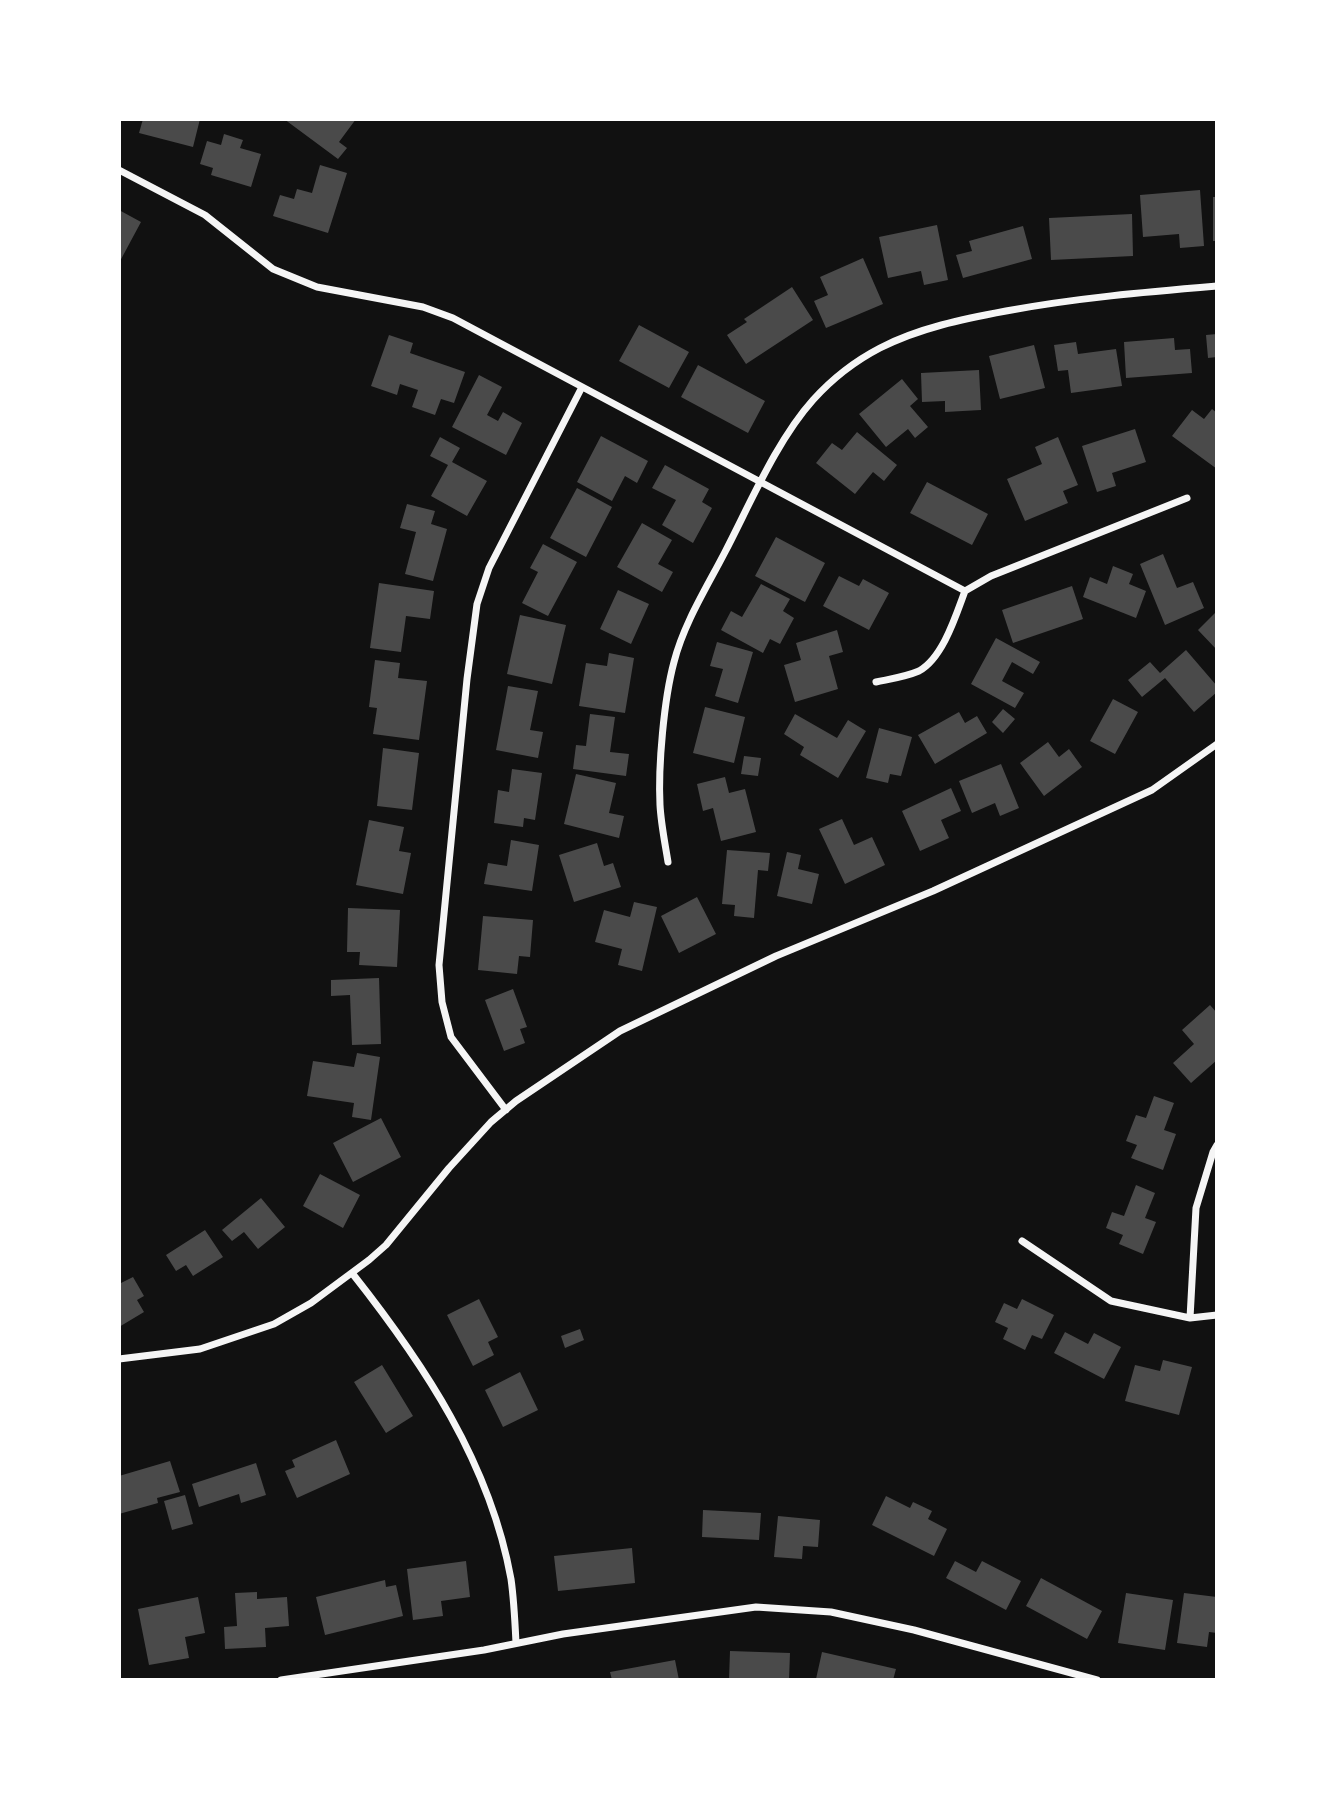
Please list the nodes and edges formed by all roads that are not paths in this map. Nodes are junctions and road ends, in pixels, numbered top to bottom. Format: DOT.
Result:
graph roads {
  1 [pos="119,170"];
  2 [pos="1217,286"];
  3 [pos="582,387"];
  4 [pos="761,483"];
  5 [pos="1187,498"];
  6 [pos="965,591"];
  7 [pos="876,682"];
  8 [pos="1217,744"];
  9 [pos="668,862"];
  10 [pos="506,1110"];
  11 [pos="1217,1145"];
  12 [pos="1022,1241"];
  13 [pos="352,1273"];
  14 [pos="1217,1315"];
  15 [pos="1190,1318"];
  16 [pos="119,1359"];
  17 [pos="516,1643"];
  18 [pos="281,1680"];
  19 [pos="1097,1680"];
  1 -- 3 [label="street"];
  2 -- 4 [label="street"];
  3 -- 4 [label="street"];
  3 -- 10 [label="street"];
  4 -- 6 [label="street"];
  4 -- 9 [label="street"];
  5 -- 6 [label="street"];
  6 -- 7 [label="street"];
  8 -- 10 [label="street"];
  10 -- 13 [label="street"];
  11 -- 15 [label="street"];
  12 -- 15 [label="street"];
  13 -- 16 [label="street"];
  13 -- 17 [label="street"];
  14 -- 15 [label="street"];
  17 -- 18 [label="street"];
  17 -- 19 [label="street"];
}
